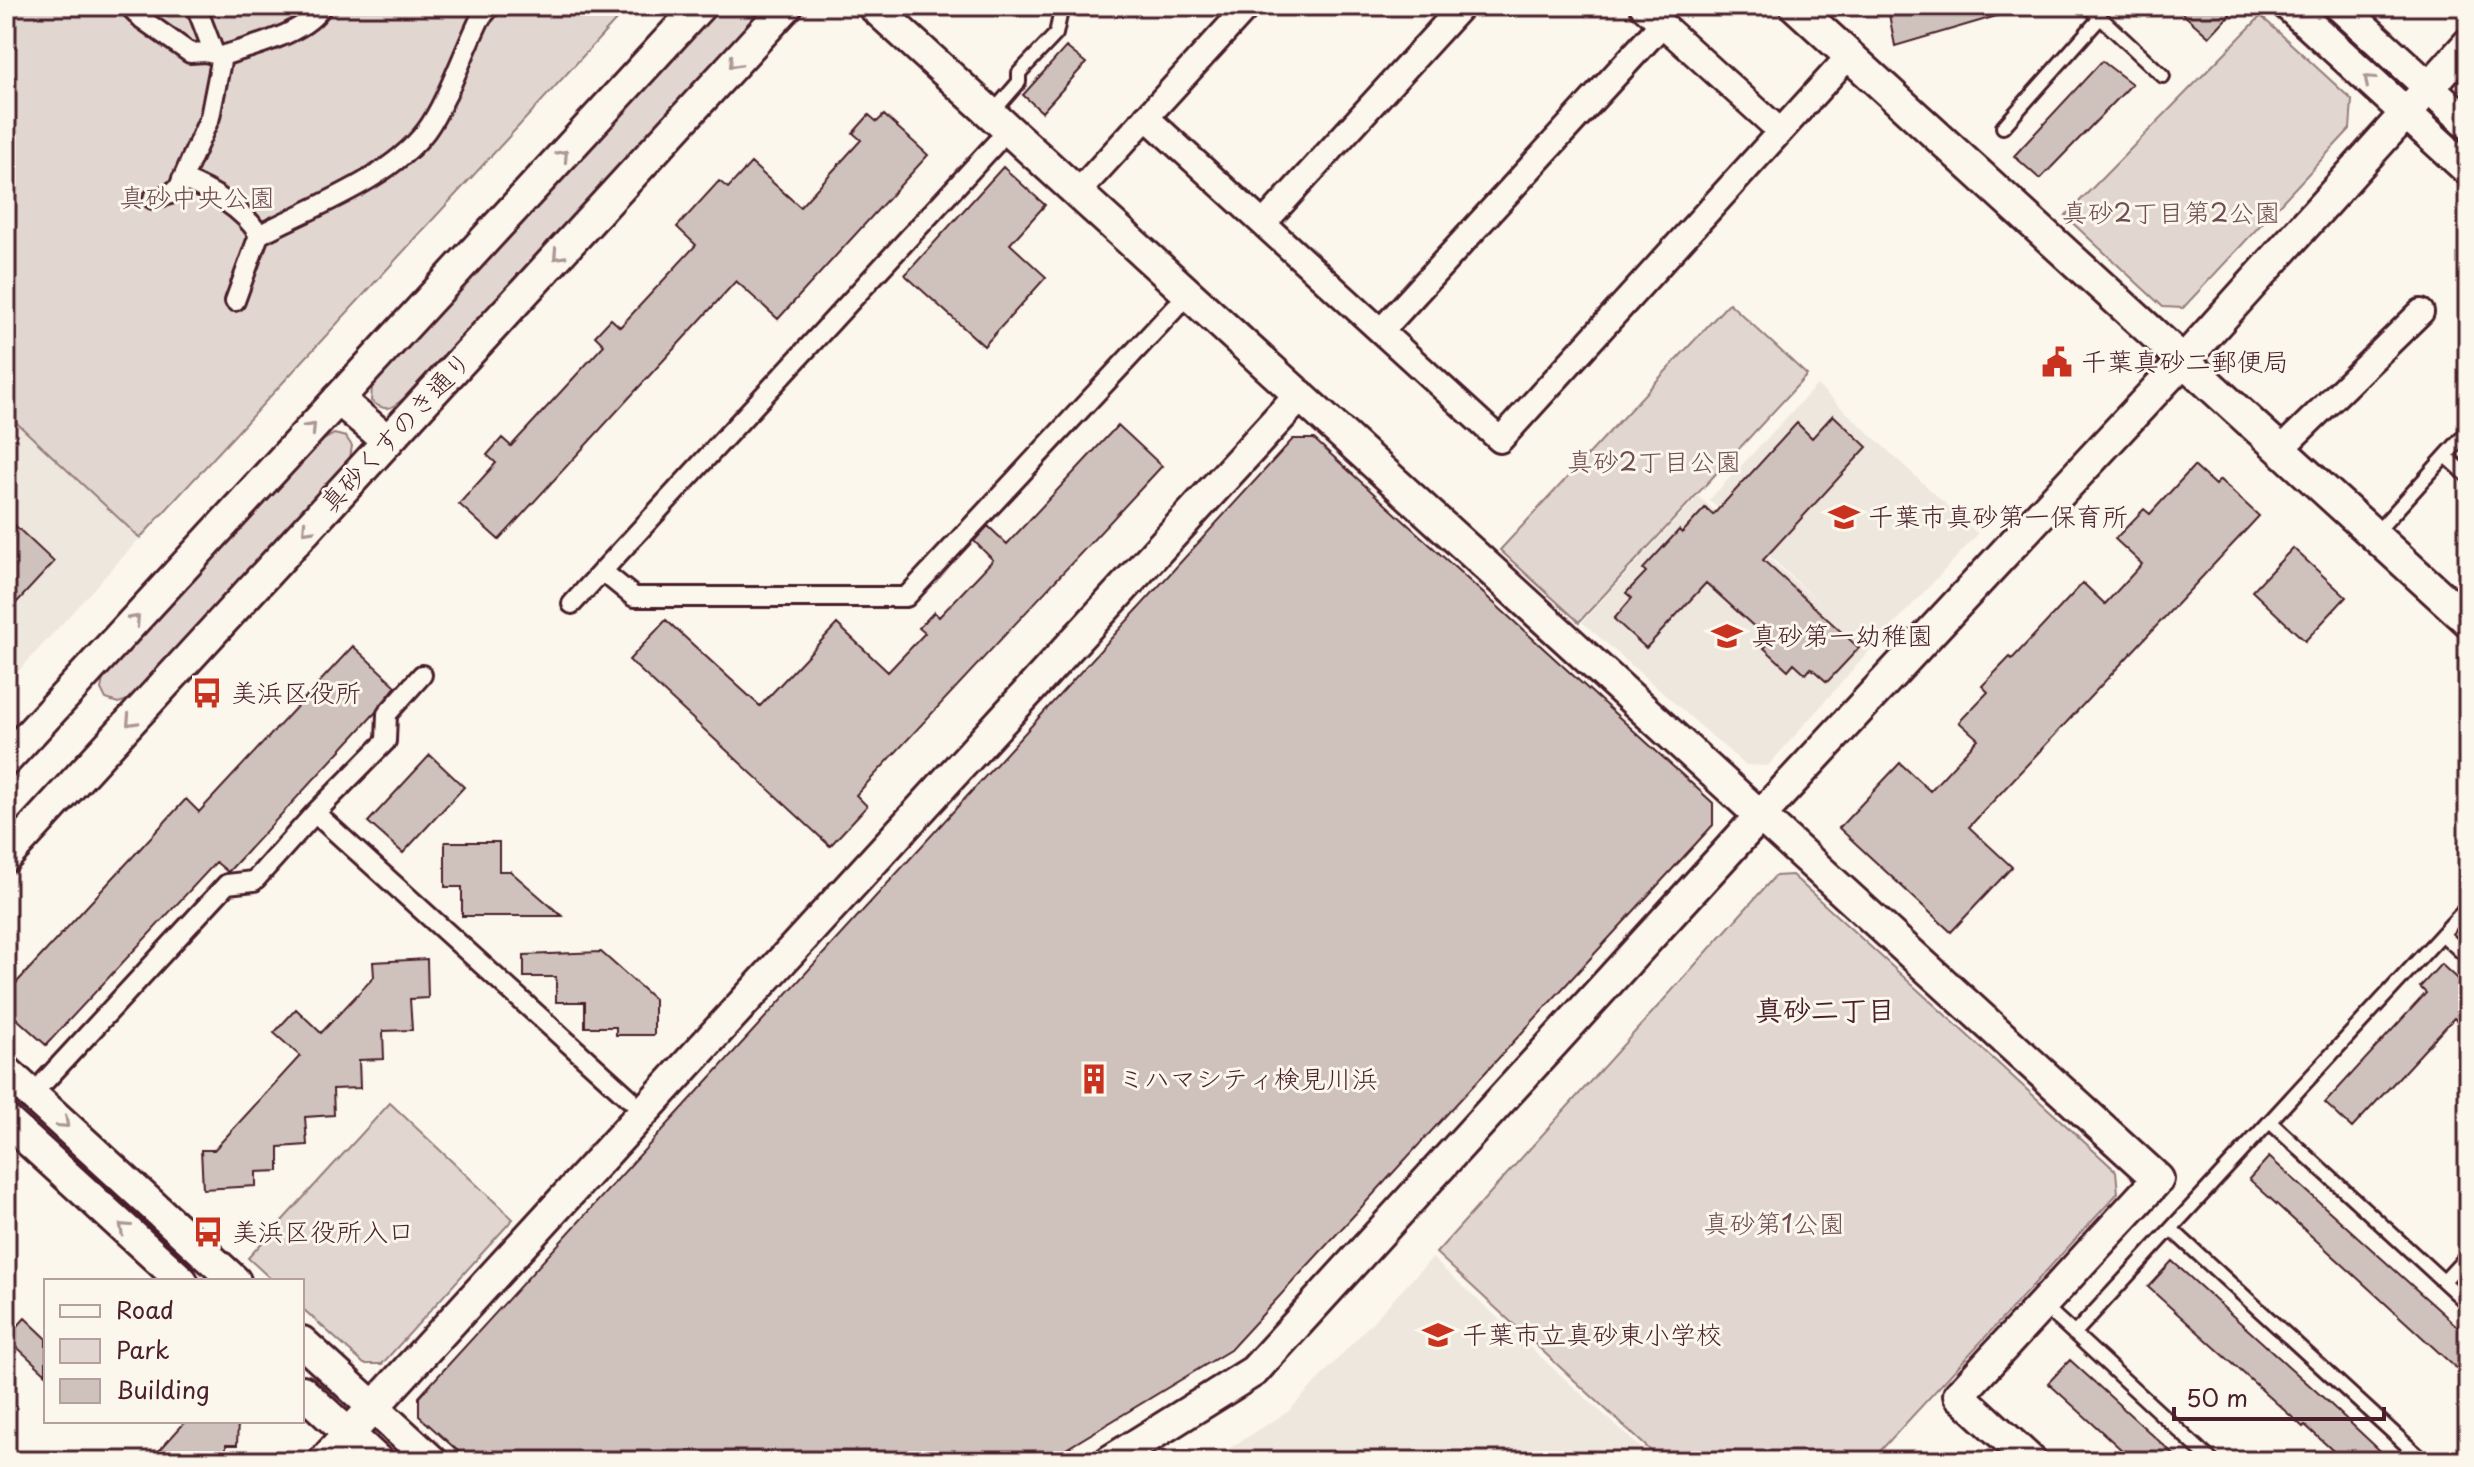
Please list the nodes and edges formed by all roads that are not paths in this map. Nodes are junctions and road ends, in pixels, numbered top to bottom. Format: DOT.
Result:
graph roads {
  1 [pos="129,6"];
  2 [pos="196,6"];
  3 [pos="322,6"];
  4 [pos="491,6"];
  5 [pos="700,6"];
  6 [pos="787,6"];
  7 [pos="873,6"];
  8 [pos="1062,6"];
  9 [pos="1248,6"];
  10 [pos="1462,6"];
  11 [pos="1642,6"];
  12 [pos="2088,6"];
  13 [pos="2289,6"];
  14 [pos="2340,6"];
  15 [pos="1802,7"];
  16 [pos="2100,18"];
  17 [pos="1662,24"];
  18 [pos="2468,44"];
  19 [pos="218,55"];
  20 [pos="1849,56"];
  21 [pos="2163,76"];
  22 [pos="2429,87"];
  23 [pos="2406,113"];
  24 [pos="1146,117"];
  25 [pos="2468,123"];
  26 [pos="2003,127"];
  27 [pos="994,128"];
  28 [pos="1780,131"];
  29 [pos="2468,170"];
  30 [pos="182,179"];
  31 [pos="1078,192"];
  32 [pos="153,199"];
  33 [pos="1263,224"];
  34 [pos="259,235"];
  35 [pos="235,301"];
  36 [pos="1176,307"];
  37 [pos="2421,312"];
  38 [pos="1381,331"];
  39 [pos="2183,361"];
  40 [pos="1300,395"];
  41 [pos="338,399"];
  42 [pos="2468,431"];
  43 [pos="388,441"];
  44 [pos="2280,450"];
  45 [pos="2446,456"];
  46 [pos="2468,476"];
  47 [pos="2374,535"];
  48 [pos="602,571"];
  49 [pos="572,604"];
  50 [pos="2468,621"];
  51 [pos="422,675"];
  52 [pos="6,760"];
  53 [pos="315,813"];
  54 [pos="1760,816"];
  55 [pos="6,857"];
  56 [pos="2468,906"];
  57 [pos="2442,934"];
  58 [pos="2468,958"];
  59 [pos="6,1071"];
  60 [pos="45,1081"];
  61 [pos="629,1098"];
  62 [pos="6,1120"];
  63 [pos="2270,1122"];
  64 [pos="2171,1229"];
  65 [pos="2468,1255"];
  66 [pos="180,1279"];
  67 [pos="233,1279"];
  68 [pos="2444,1281"];
  69 [pos="2042,1304"];
  70 [pos="2468,1304"];
  71 [pos="2074,1334"];
  72 [pos="304,1344"];
  73 [pos="304,1393"];
  74 [pos="373,1407"];
  75 [pos="349,1434"];
  76 [pos="324,1461"];
  77 [pos="378,1461"];
  78 [pos="432,1461"];
  79 [pos="1110,1461"];
  80 [pos="2031,1461"];
  81 [pos="2212,1461"];
  82 [pos="2424,1461"];
  1 -- 19 [label="street"];
  2 -- 19 [label="street"];
  3 -- 19 [label="street"];
  4 -- 34 [label="street"];
  41 -- 5 [label="street, one-way"];
  6 -- 43 [label="street, 真砂くすのき通り, one-way"];
  7 -- 27 [label="street"];
  8 -- 27 [label="lane"];
  9 -- 24 [label="street"];
  10 -- 33 [label="street"];
  11 -- 17 [label="street"];
  12 -- 16 [label="lane"];
  23 -- 13 [label="street, one-way"];
  14 -- 22 [label="street"];
  15 -- 20 [label="street"];
  16 -- 21 [label="lane"];
  16 -- 26 [label="lane"];
  17 -- 28 [label="street"];
  17 -- 38 [label="street"];
  18 -- 22 [label="street"];
  19 -- 30 [label="street"];
  20 -- 28 [label="street"];
  20 -- 39 [label="street"];
  22 -- 23 [label="street"];
  22 -- 25 [label="street"];
  23 -- 29 [label="street"];
  23 -- 39 [label="street"];
  24 -- 31 [label="street"];
  24 -- 33 [label="street"];
  27 -- 31 [label="street"];
  27 -- 48 [label="street"];
  28 -- 38 [label="street"];
  30 -- 32 [label="street"];
  30 -- 34 [label="street"];
  31 -- 40 [label="street"];
  33 -- 38 [label="street"];
  34 -- 35 [label="street"];
  36 -- 48 [label="street"];
  37 -- 44 [label="street"];
  39 -- 44 [label="street"];
  39 -- 54 [label="street"];
  40 -- 54 [label="street"];
  40 -- 74 [label="street"];
  41 -- 43 [label="street"];
  52 -- 41 [label="street, one-way"];
  42 -- 45 [label="lane"];
  43 -- 55 [label="street, 真砂くすのき通り, one-way"];
  44 -- 47 [label="street"];
  45 -- 46 [label="lane"];
  45 -- 47 [label="lane"];
  47 -- 50 [label="street"];
  48 -- 49 [label="street"];
  51 -- 53 [label="street"];
  53 -- 60 [label="street"];
  53 -- 61 [label="street"];
  54 -- 69 [label="street"];
  54 -- 79 [label="street"];
  56 -- 57 [label="lane"];
  57 -- 58 [label="lane"];
  57 -- 63 [label="lane"];
  59 -- 67 [label="street, one-way"];
  66 -- 62 [label="street, one-way"];
  63 -- 64 [label="lane"];
  63 -- 68 [label="lane"];
  64 -- 71 [label="lane"];
  64 -- 82 [label="lane"];
  65 -- 68 [label="lane"];
  68 -- 70 [label="lane"];
  69 -- 71 [label="lane"];
  69 -- 80 [label="street"];
  71 -- 81 [label="lane"];
  72 -- 74 [label="street"];
  73 -- 75 [label="street"];
  74 -- 75 [label="street"];
  74 -- 78 [label="street"];
  75 -- 76 [label="street"];
  75 -- 77 [label="street"];
}
